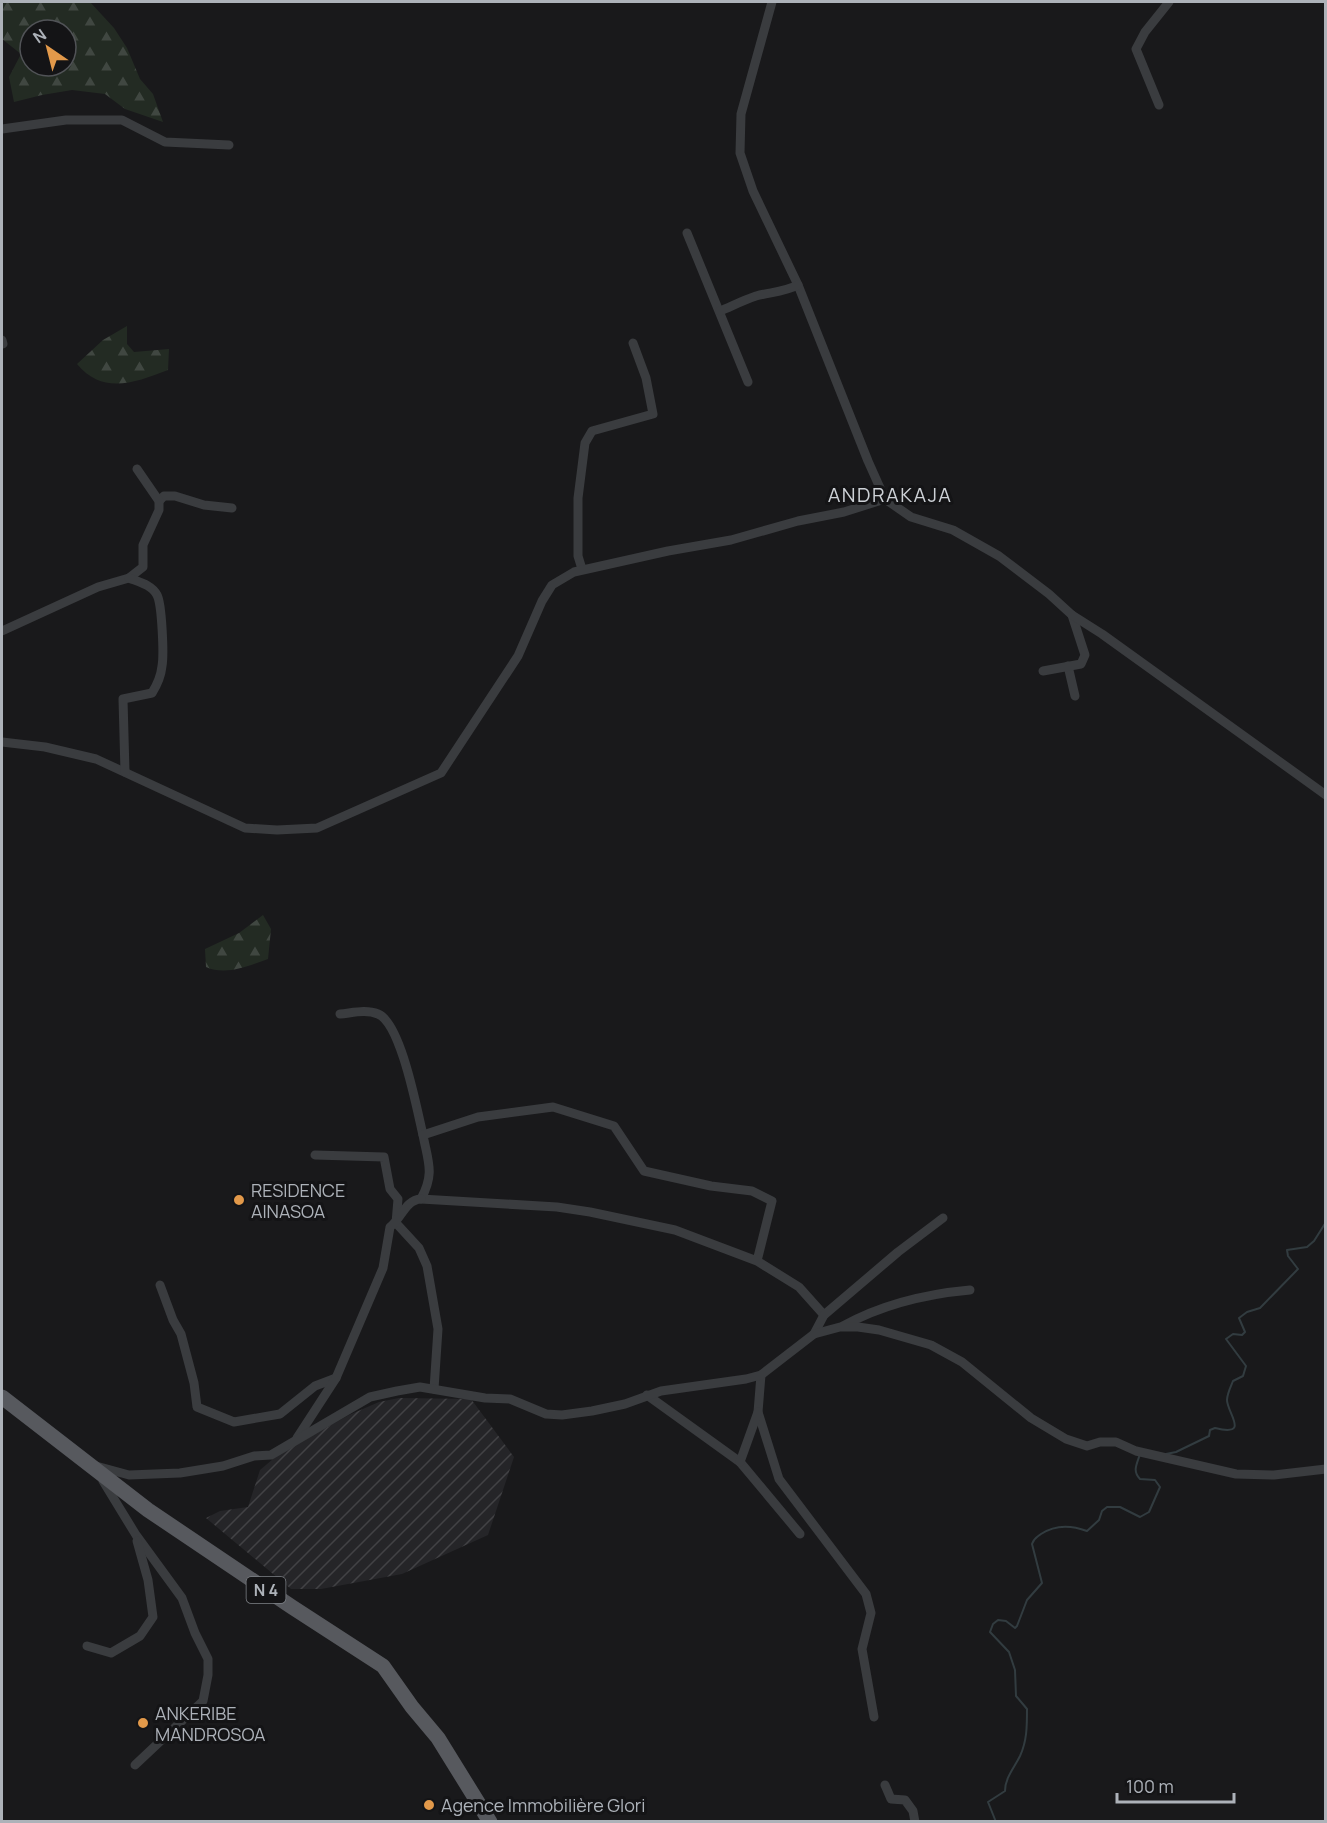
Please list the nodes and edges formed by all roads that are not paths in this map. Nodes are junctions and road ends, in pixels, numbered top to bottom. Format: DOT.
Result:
graph roads {
  1 [pos="772,2"];
  2 [pos="1169,2"];
  3 [pos="1159,105"];
  4 [pos="2,129"];
  5 [pos="229,145"];
  6 [pos="687,233"];
  7 [pos="798,285"];
  8 [pos="720,311"];
  9 [pos="633,343"];
  10 [pos="748,382"];
  11 [pos="137,469"];
  12 [pos="885,499"];
  13 [pos="159,501"];
  14 [pos="232,508"];
  15 [pos="582,569"];
  16 [pos="129,578"];
  17 [pos="1072,615"];
  18 [pos="2,631"];
  19 [pos="1068,666"];
  20 [pos="1042,671"];
  21 [pos="1075,696"];
  22 [pos="2,742"];
  23 [pos="125,772"];
  24 [pos="1326,795"];
  25 [pos="340,1014"];
  26 [pos="423,1135"];
  27 [pos="315,1155"];
  28 [pos="421,1199"];
  29 [pos="943,1218"];
  30 [pos="396,1223"];
  31 [pos="757,1261"];
  32 [pos="160,1285"];
  33 [pos="970,1290"];
  34 [pos="824,1315"];
  35 [pos="840,1327"];
  36 [pos="813,1334"];
  37 [pos="761,1376"];
  38 [pos="336,1378"];
  39 [pos="434,1389"];
  40 [pos="647,1395"];
  41 [pos="2,1397"];
  42 [pos="758,1412"];
  43 [pos="295,1441"];
  44 [pos="740,1462"];
  45 [pos="91,1465"];
  46 [pos="1326,1469"];
  47 [pos="800,1534"];
  48 [pos="136,1535"];
  49 [pos="87,1646"];
  50 [pos="874,1717"];
  51 [pos="135,1765"];
  52 [pos="885,1785"];
  53 [pos="490,1821"];
  54 [pos="915,1821"];
  1 -- 7 [label="street"];
  2 -- 3 [label="street"];
  4 -- 5 [label="street"];
  6 -- 8 [label="street"];
  7 -- 8 [label="street"];
  7 -- 12 [label="street"];
  8 -- 10 [label="street"];
  9 -- 15 [label="street"];
  11 -- 13 [label="street"];
  12 -- 15 [label="street"];
  12 -- 17 [label="street"];
  13 -- 14 [label="street"];
  13 -- 16 [label="street"];
  15 -- 23 [label="street"];
  16 -- 18 [label="street"];
  16 -- 23 [label="street"];
  17 -- 19 [label="street"];
  17 -- 24 [label="street"];
  19 -- 20 [label="street"];
  19 -- 21 [label="street"];
  22 -- 23 [label="street"];
  25 -- 26 [label="street"];
  26 -- 28 [label="street"];
  26 -- 31 [label="street"];
  27 -- 30 [label="street"];
  28 -- 30 [label="street"];
  28 -- 31 [label="street"];
  29 -- 34 [label="street"];
  30 -- 38 [label="street"];
  30 -- 39 [label="street"];
  31 -- 34 [label="street"];
  32 -- 38 [label="street"];
  33 -- 35 [label="street"];
  34 -- 36 [label="street"];
  35 -- 36 [label="street"];
  35 -- 46 [label="street"];
  36 -- 37 [label="street"];
  37 -- 40 [label="street"];
  37 -- 42 [label="street"];
  38 -- 43 [label="street"];
  39 -- 40 [label="street"];
  39 -- 43 [label="street"];
  40 -- 44 [label="street"];
  41 -- 45 [label="main road, N 4"];
  42 -- 44 [label="street"];
  42 -- 50 [label="street"];
  43 -- 45 [label="street"];
  44 -- 47 [label="street"];
  45 -- 48 [label="street"];
  45 -- 53 [label="main road, N 4"];
  48 -- 49 [label="street"];
  48 -- 51 [label="street"];
  52 -- 54 [label="street"];
}
